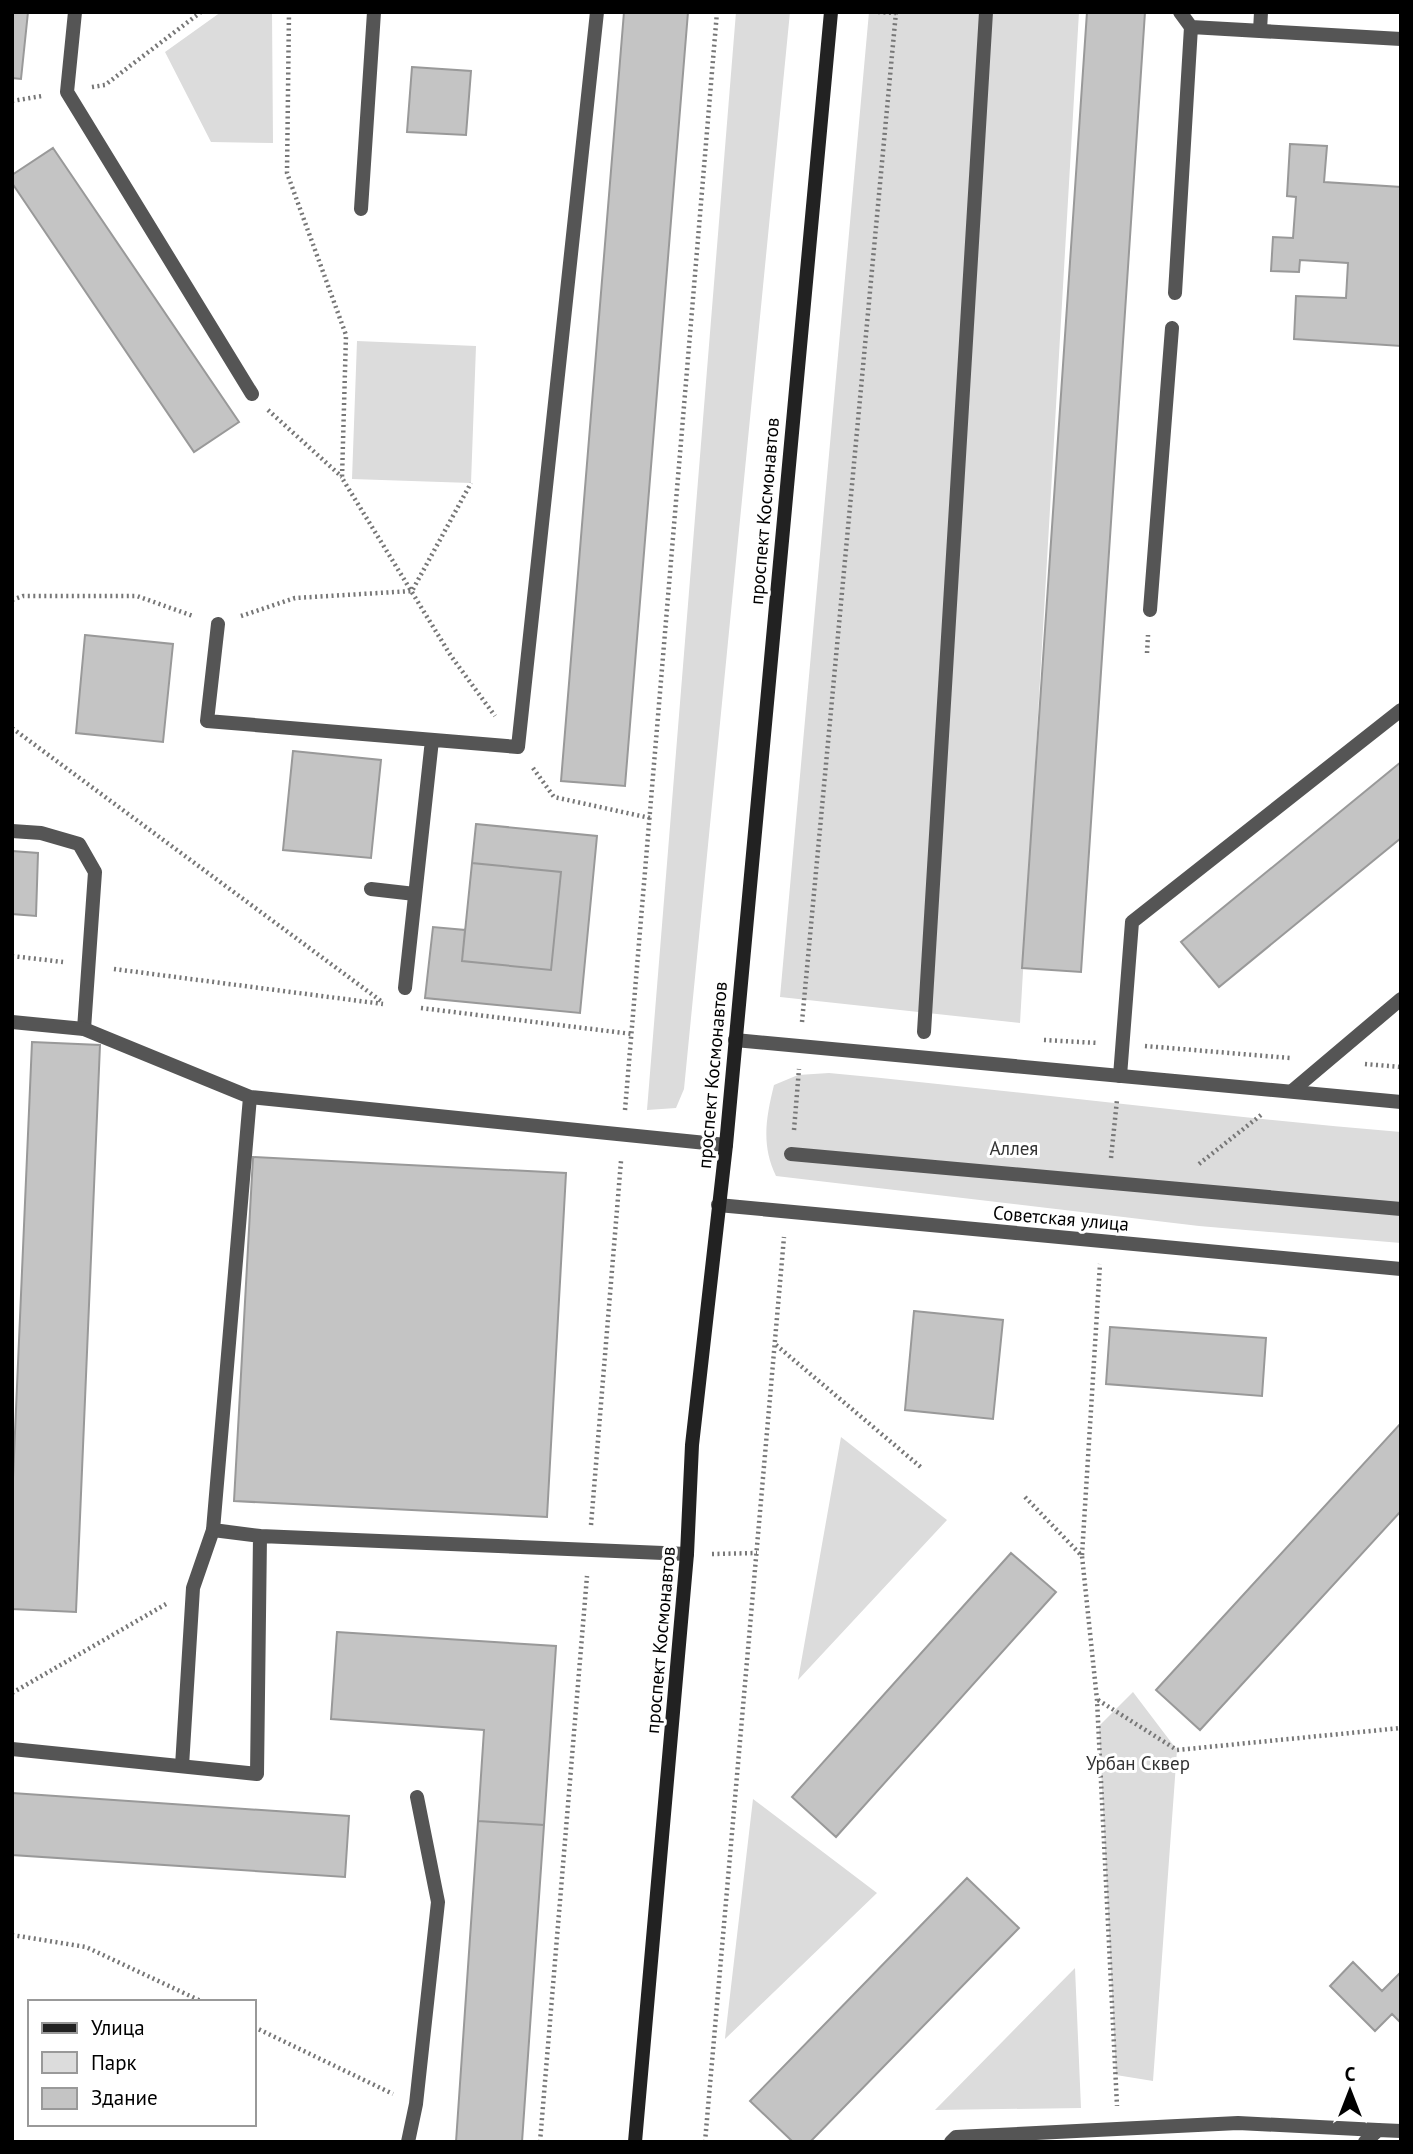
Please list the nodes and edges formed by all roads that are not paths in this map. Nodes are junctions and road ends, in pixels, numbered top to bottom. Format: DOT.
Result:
graph roads {
  1 [pos="75,12"];
  2 [pos="374,12"];
  3 [pos="597,12"];
  4 [pos="831,12"];
  5 [pos="986,12"];
  6 [pos="1181,12"];
  7 [pos="1261,12"];
  8 [pos="1191,27"];
  9 [pos="1260,31"];
  10 [pos="1401,39"];
  11 [pos="361,209"];
  12 [pos="1175,293"];
  13 [pos="1172,328"];
  14 [pos="252,394"];
  15 [pos="1150,610"];
  16 [pos="218,624"];
  17 [pos="1401,710"];
  18 [pos="432,740"];
  19 [pos="12,831"];
  20 [pos="371,889"];
  21 [pos="415,894"];
  22 [pos="405,988"];
  23 [pos="1401,999"];
  24 [pos="12,1022"];
  25 [pos="84,1029"];
  26 [pos="924,1032"];
  27 [pos="736,1040"];
  28 [pos="1120,1076"];
  29 [pos="1292,1091"];
  30 [pos="250,1097"];
  31 [pos="1401,1102"];
  32 [pos="726,1144"];
  33 [pos="791,1154"];
  34 [pos="719,1205"];
  35 [pos="1401,1209"];
  36 [pos="1401,1269"];
  37 [pos="213,1530"];
  38 [pos="260,1536"];
  39 [pos="687,1554"];
  40 [pos="12,1749"];
  41 [pos="182,1766"];
  42 [pos="417,1797"];
  43 [pos="1378,2130"];
  44 [pos="1401,2131"];
  45 [pos="408,2142"];
  46 [pos="635,2142"];
  47 [pos="951,2142"];
  48 [pos="1365,2142"];
  1 -- 14 [label="street"];
  2 -- 11 [label="street"];
  3 -- 18 [label="street"];
  4 -- 27 [label="main road, проспект Космонавтов"];
  5 -- 26 [label="street"];
  6 -- 8 [label="street"];
  7 -- 9 [label="street"];
  8 -- 9 [label="street"];
  8 -- 12 [label="street"];
  9 -- 10 [label="street"];
  13 -- 15 [label="street"];
  16 -- 18 [label="street"];
  17 -- 28 [label="street"];
  18 -- 21 [label="street"];
  19 -- 25 [label="street"];
  20 -- 21 [label="street"];
  21 -- 22 [label="street"];
  23 -- 29 [label="street"];
  24 -- 25 [label="street"];
  25 -- 30 [label="street"];
  27 -- 28 [label="street"];
  27 -- 32 [label="main road, проспект Космонавтов"];
  28 -- 29 [label="street"];
  29 -- 31 [label="street"];
  30 -- 32 [label="street"];
  30 -- 37 [label="street"];
  32 -- 34 [label="main road, проспект Космонавтов"];
  33 -- 35 [label="street"];
  34 -- 36 [label="street, Советская улица"];
  34 -- 39 [label="main road, проспект Космонавтов"];
  37 -- 38 [label="street"];
  37 -- 41 [label="street"];
  38 -- 39 [label="street"];
  38 -- 41 [label="street"];
  39 -- 46 [label="main road, проспект Космонавтов"];
  40 -- 41 [label="street"];
  42 -- 45 [label="street"];
  43 -- 44 [label="street"];
  43 -- 47 [label="street"];
  43 -- 48 [label="street"];
}
